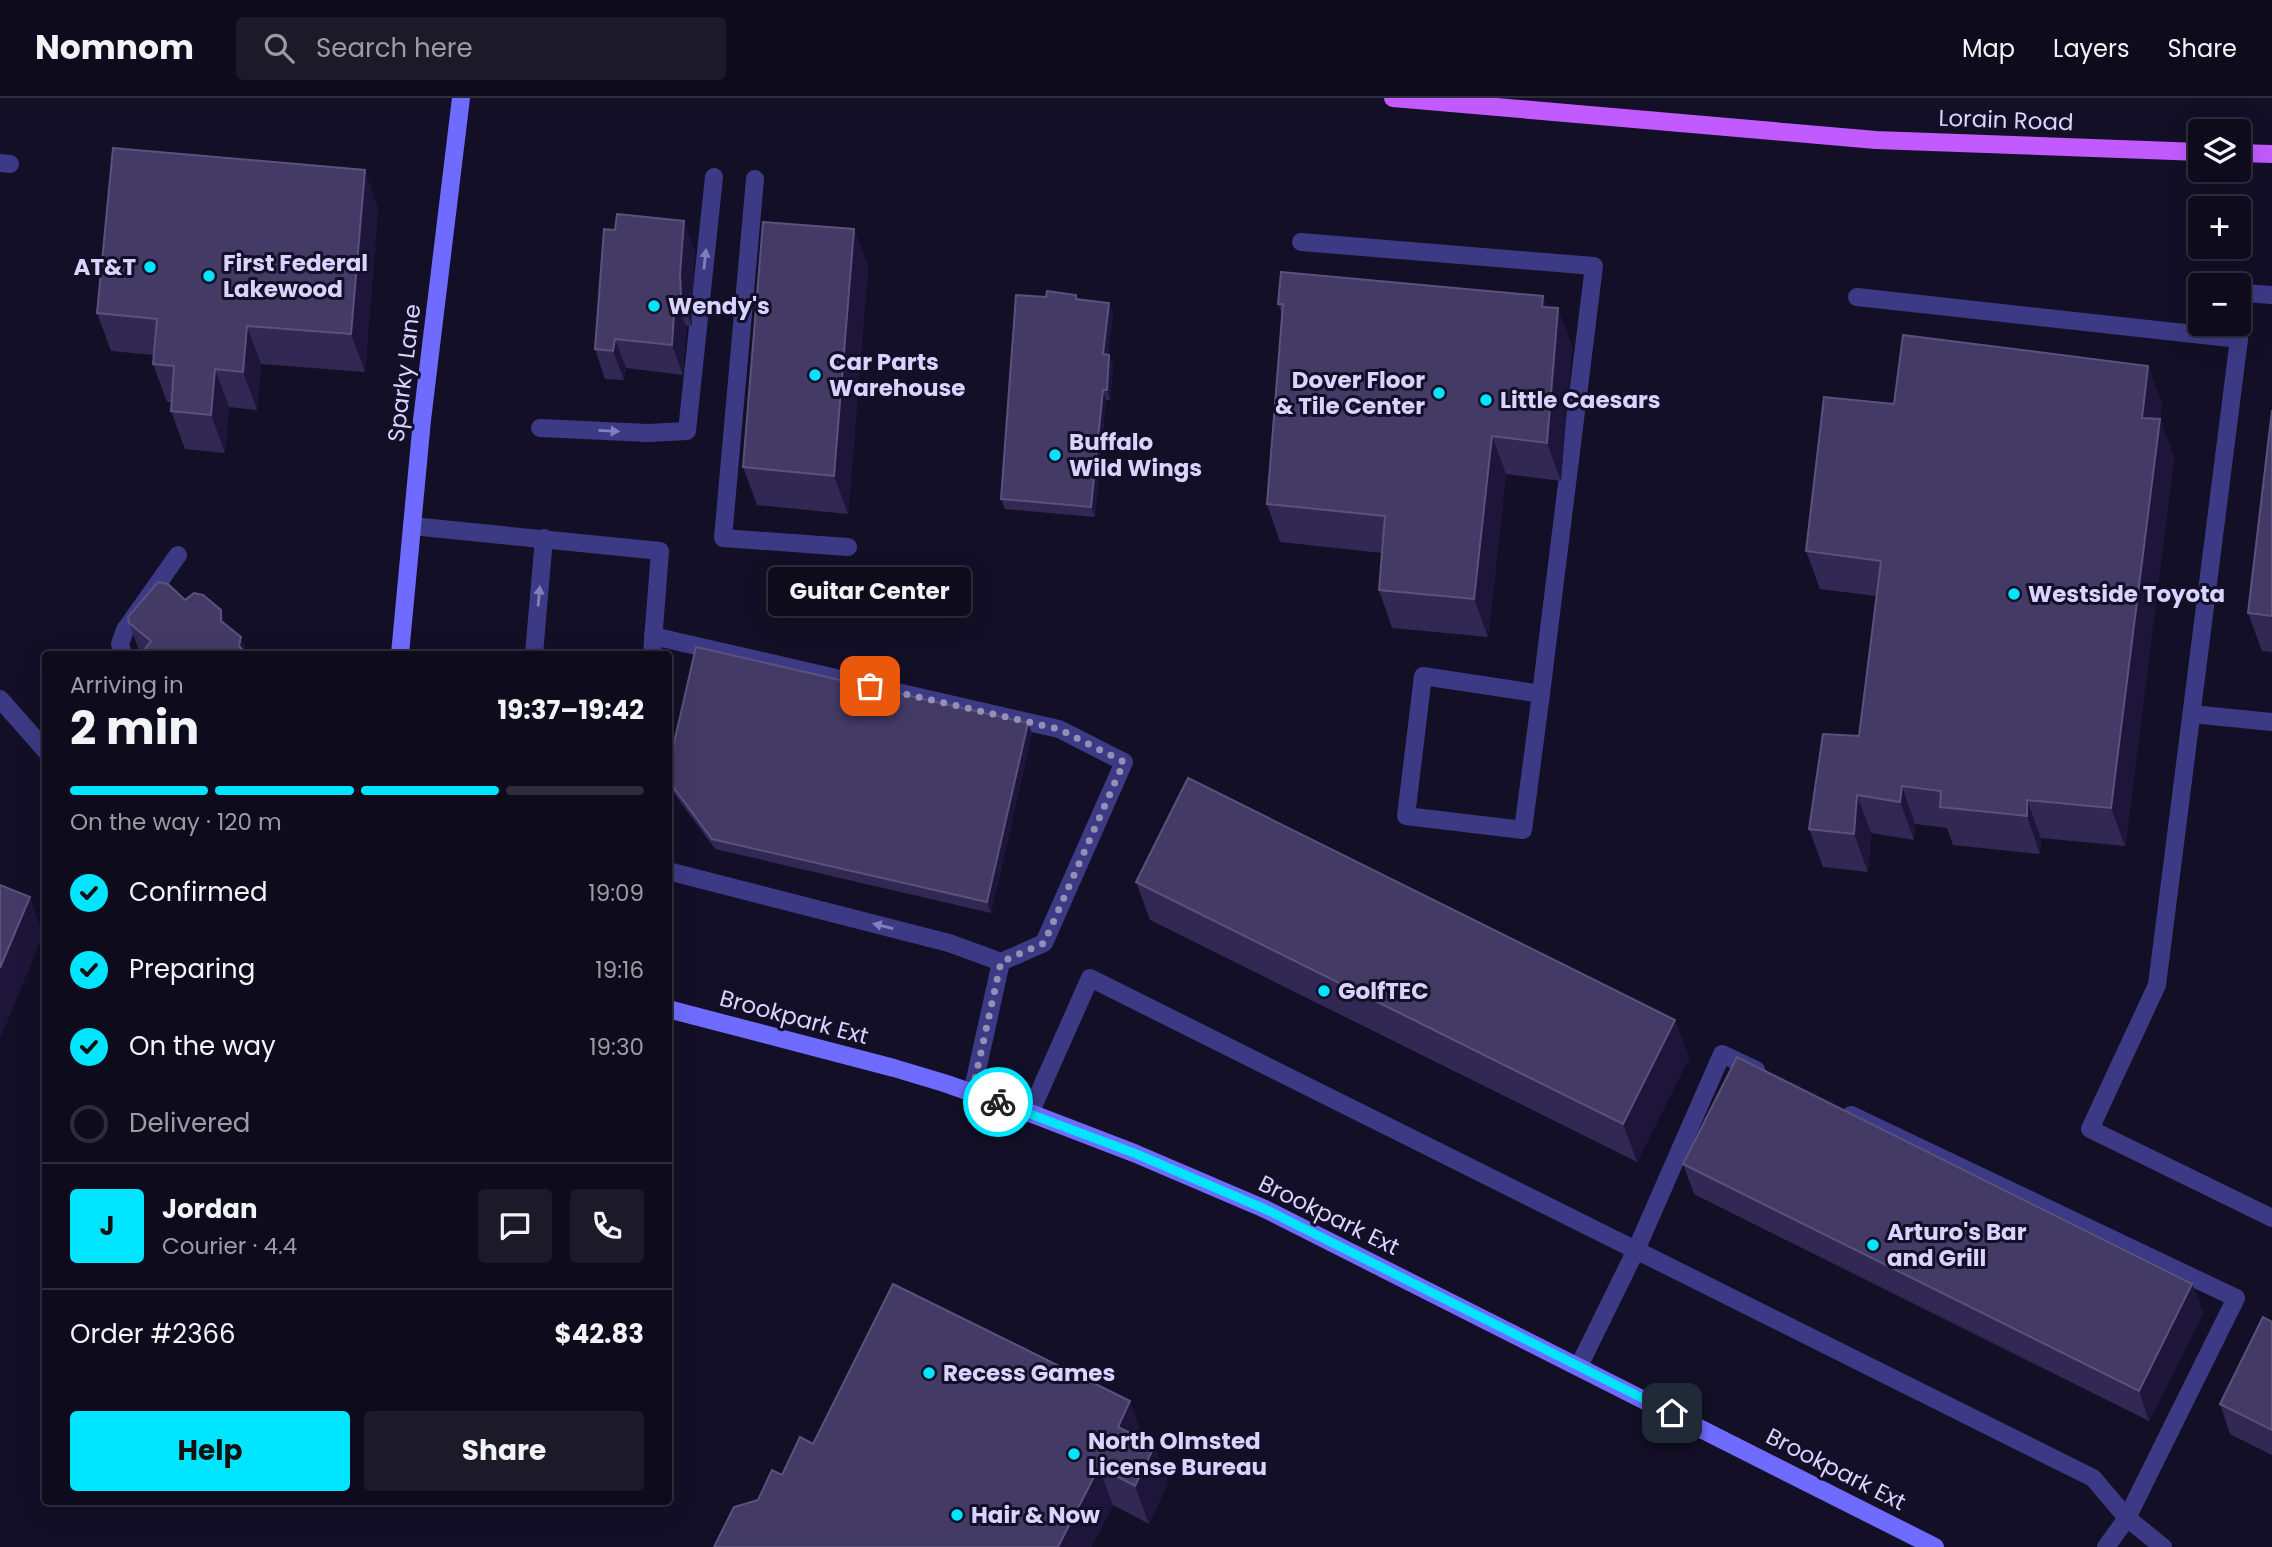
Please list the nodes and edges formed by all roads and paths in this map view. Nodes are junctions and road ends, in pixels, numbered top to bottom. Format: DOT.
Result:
graph roads {
  1 [pos="461,98"];
  2 [pos="1393,98"];
  3 [pos="1442,100"];
  4 [pos="1567,106"];
  5 [pos="2188,152"];
  6 [pos="2251,153"];
  7 [pos="2272,154"];
  8 [pos="714,177"];
  9 [pos="755,179"];
  10 [pos="1301,242"];
  11 [pos="2272,295"];
  12 [pos="1857,297"];
  13 [pos="2239,339"];
  14 [pos="540,428"];
  15 [pos="412,526"];
  16 [pos="544,538"];
  17 [pos="848,547"];
  18 [pos="178,555"];
  19 [pos="652,645"];
  20 [pos="122,651"];
  21 [pos="400,651"];
  22 [pos="534,651"];
  23 [pos="1541,694"];
  24 [pos="0,699"];
  25 [pos="2192,714"];
  26 [pos="2272,722"];
  27 [pos="42,746"];
  28 [pos="672,872"];
  29 [pos="1001,962"];
  30 [pos="672,1010"];
  31 [pos="1771,1077"];
  32 [pos="972,1093"];
  33 [pos="1831,1105"];
  34 [pos="1030,1113"];
  35 [pos="2272,1218"];
  36 [pos="1636,1250"];
  37 [pos="1578,1366"];
  38 [pos="2127,1518"];
  39 [pos="1935,1547"];
  40 [pos="2106,1547"];
  41 [pos="2163,1547"];
  1 -- 15 [label="street, Sparky Lane"];
  2 -- 3 [label="main road, Lorain Road"];
  3 -- 4 [label="main road, Lorain Road"];
  4 -- 5 [label="main road, Lorain Road"];
  6 -- 7 [label="main road"];
  14 -- 8 [label="street, one-way"];
  9 -- 17 [label="street"];
  10 -- 23 [label="street"];
  11 -- 13 [label="street"];
  12 -- 13 [label="street"];
  13 -- 25 [label="street"];
  15 -- 16 [label="street"];
  15 -- 21 [label="street, Sparky Lane"];
  16 -- 19 [label="street"];
  22 -- 16 [label="street, one-way"];
  18 -- 20 [label="street"];
  19 -- 29 [label="street"];
  23 -- 23 [label="street"];
  24 -- 27 [label="street"];
  25 -- 26 [label="street"];
  25 -- 35 [label="street"];
  29 -- 28 [label="street, one-way"];
  29 -- 32 [label="street"];
  30 -- 32 [label="street, Brookpark Ext"];
  31 -- 36 [label="street"];
  32 -- 34 [label="street, Brookpark Ext"];
  33 -- 38 [label="street"];
  34 -- 36 [label="street"];
  34 -- 37 [label="street, Brookpark Ext"];
  36 -- 37 [label="street"];
  36 -- 38 [label="street"];
  37 -- 39 [label="street, Brookpark Ext"];
  38 -- 40 [label="street"];
  38 -- 41 [label="street"];
}
